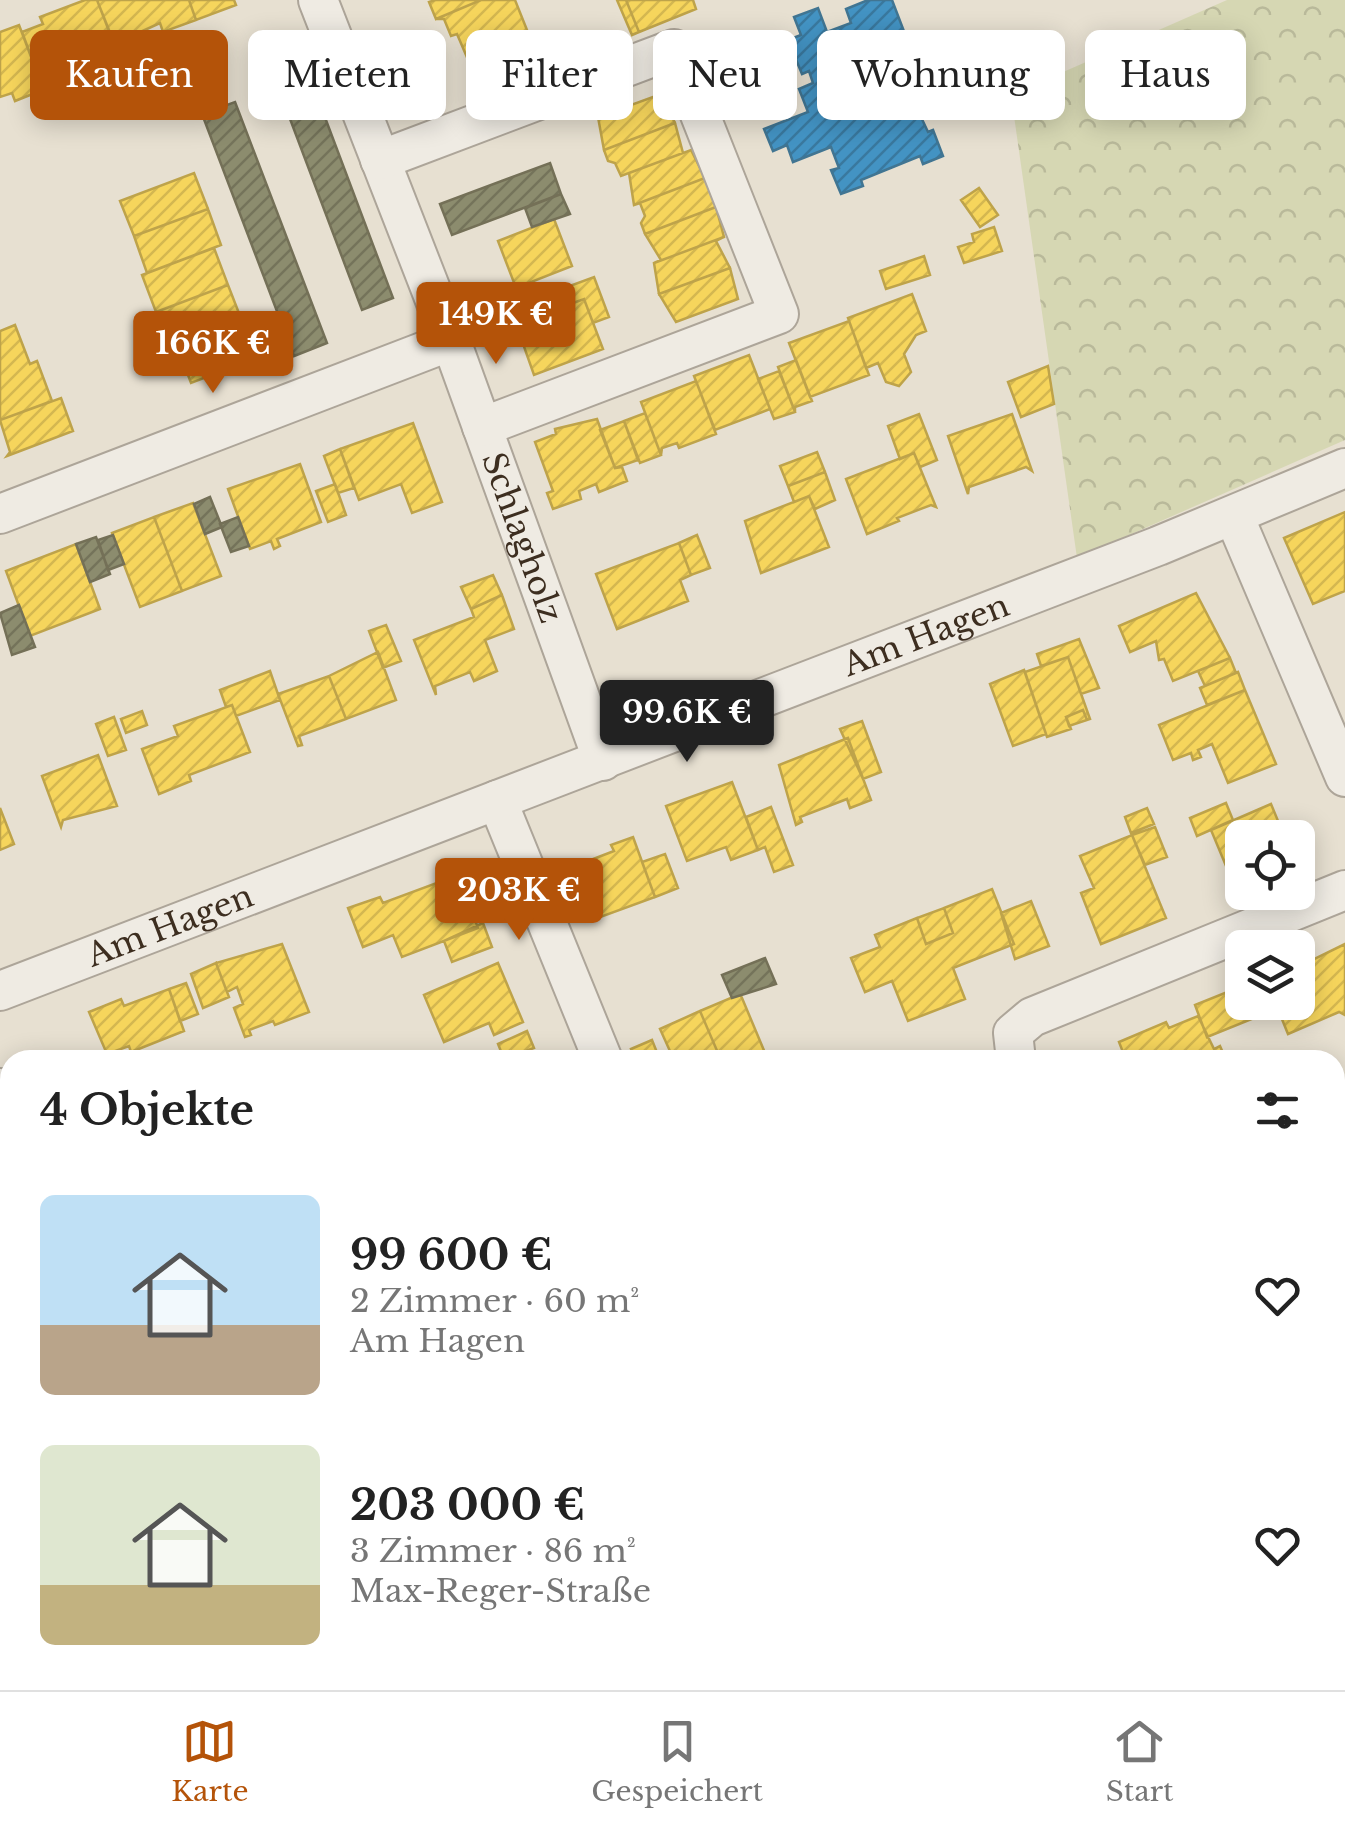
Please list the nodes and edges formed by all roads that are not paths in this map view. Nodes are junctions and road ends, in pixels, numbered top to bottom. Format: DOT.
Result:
graph roads {
  1 [pos="318,0"];
  2 [pos="380,160"];
  3 [pos="450,341"];
  4 [pos="482,427"];
  5 [pos="1345,468"];
  6 [pos="0,514"];
  7 [pos="1234,516"];
  8 [pos="603,761"];
  9 [pos="1345,778"];
  10 [pos="497,800"];
  11 [pos="1345,890"];
  12 [pos="0,991"];
  13 [pos="600,1050"];
  14 [pos="1015,1050"];
  1 -- 2 [label="street, Schlagholz"];
  2 -- 3 [label="street, Schlagholz"];
  2 -- 4 [label="street, Schlagholz"];
  3 -- 4 [label="street, Schlagholz"];
  3 -- 6 [label="street"];
  4 -- 8 [label="street, Schlagholz"];
  5 -- 7 [label="street, Am Hagen"];
  7 -- 8 [label="street, Am Hagen"];
  7 -- 9 [label="street"];
  8 -- 10 [label="street, Am Hagen"];
  10 -- 12 [label="street, Am Hagen"];
  10 -- 13 [label="street"];
  11 -- 14 [label="street"];
}
